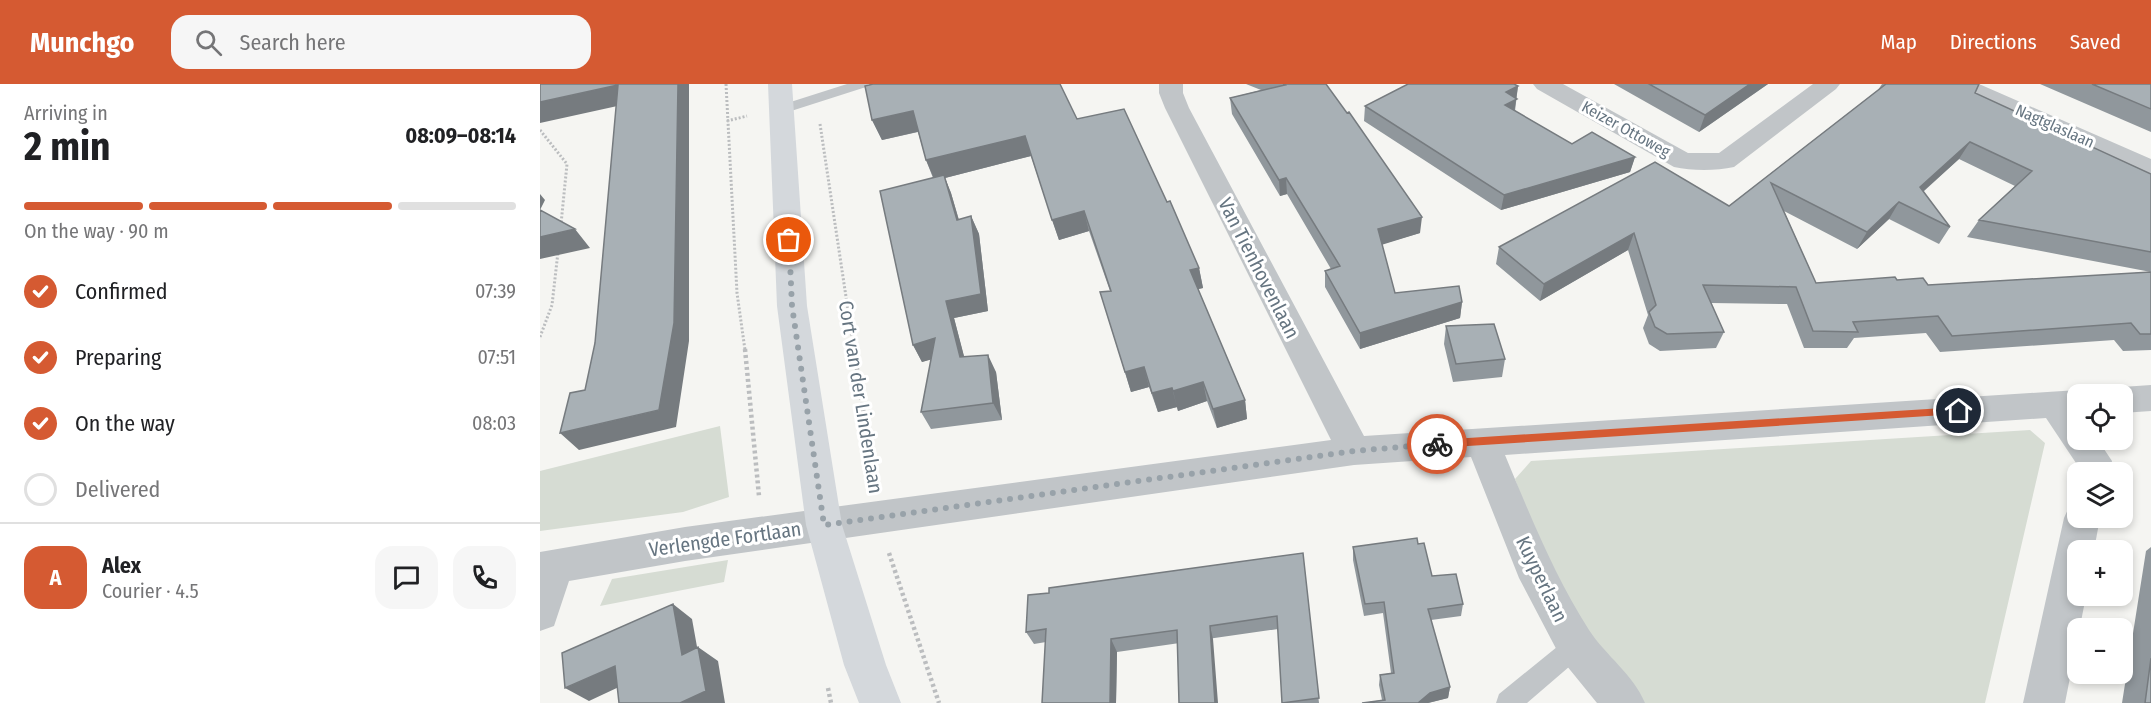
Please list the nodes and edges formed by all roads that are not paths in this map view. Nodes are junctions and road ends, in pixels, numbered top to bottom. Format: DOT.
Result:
graph roads {
  1 [pos="861,84"];
  2 [pos="1172,84"];
  3 [pos="1545,84"];
  4 [pos="1828,84"];
  5 [pos="1959,84"];
  6 [pos="782,97"];
  7 [pos="2151,169"];
  8 [pos="2151,398"];
  9 [pos="2133,399"];
  10 [pos="2066,404"];
  11 [pos="1482,441"];
  12 [pos="1354,451"];
  13 [pos="824,525"];
  14 [pos="2080,528"];
  15 [pos="547,568"];
  16 [pos="540,613"];
  17 [pos="1576,646"];
  18 [pos="880,703"];
  19 [pos="1508,703"];
  20 [pos="1624,703"];
  21 [pos="2044,703"];
  1 -- 6 [label="lane"];
  2 -- 12 [label="street, Van Tienhovenlaan"];
  3 -- 4 [label="street, Keizer Ottoweg"];
  5 -- 7 [label="street, Nagtglaslaan"];
  6 -- 13 [label="main road"];
  8 -- 9 [label="street"];
  10 -- 11 [label="street, Verlengde Fortlaan"];
  11 -- 12 [label="street, Verlengde Fortlaan"];
  11 -- 17 [label="street, Kuyperlaan"];
  12 -- 13 [label="street, Verlengde Fortlaan"];
  13 -- 15 [label="street, Verlengde Fortlaan"];
  13 -- 18 [label="main road"];
  14 -- 21 [label="street"];
  15 -- 16 [label="street, Verlengde Fortlaan"];
  17 -- 19 [label="lane"];
  17 -- 20 [label="street, Kuyperlaan"];
}
